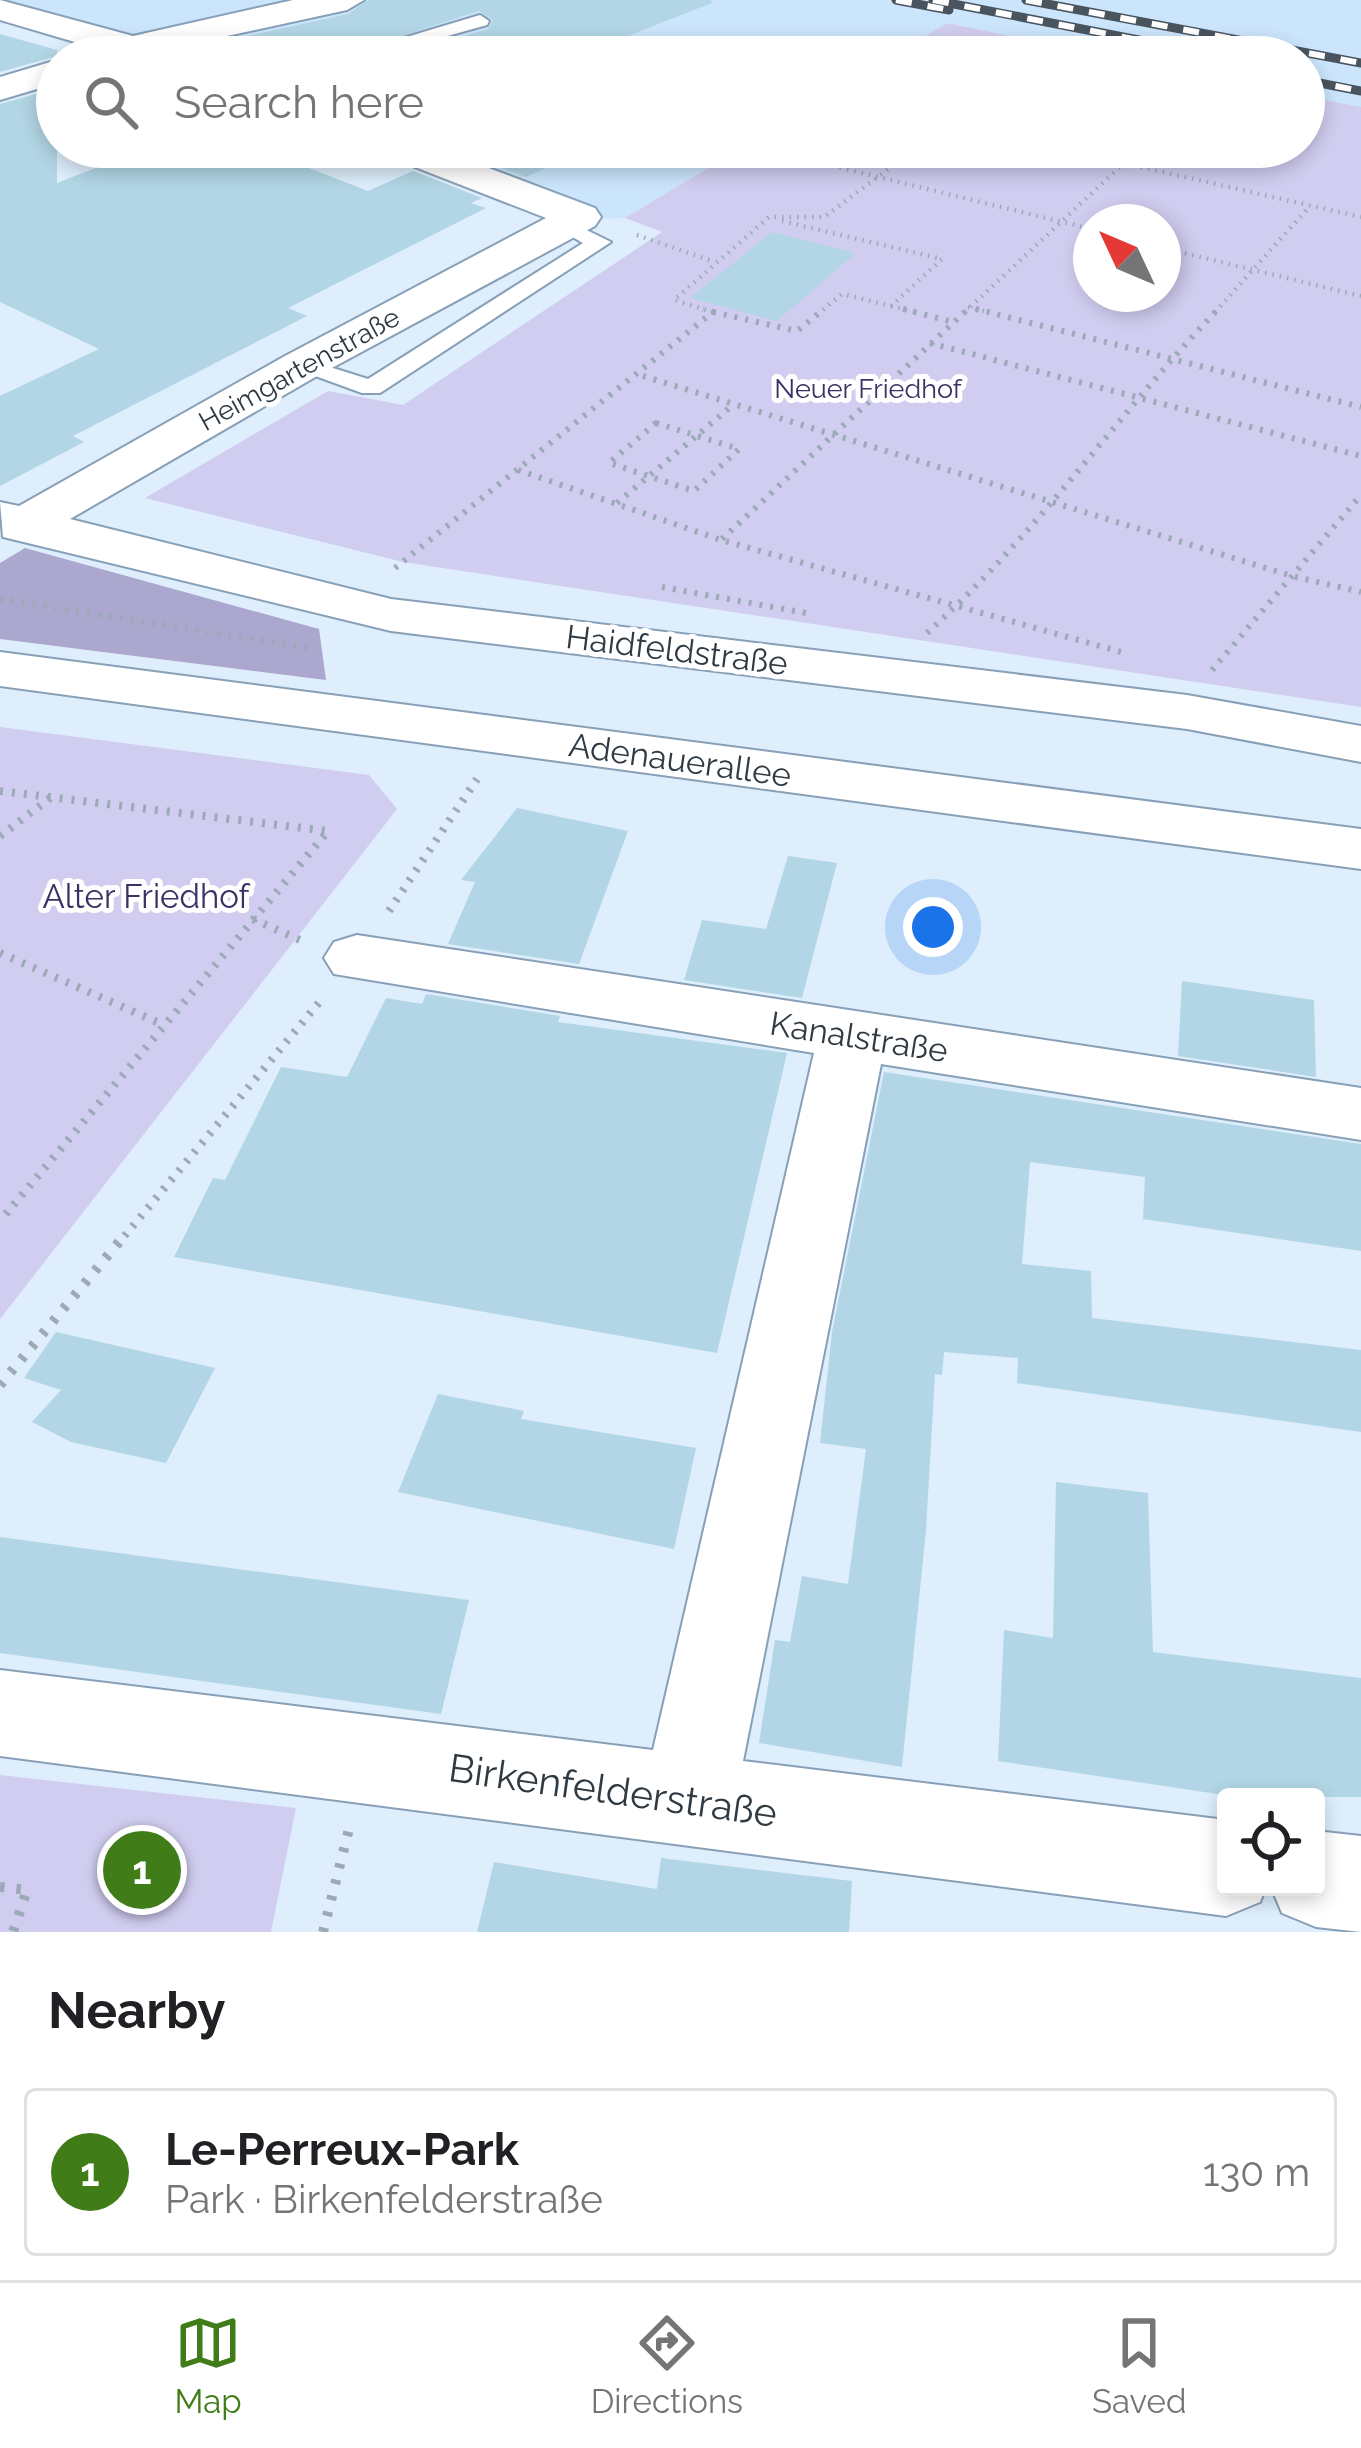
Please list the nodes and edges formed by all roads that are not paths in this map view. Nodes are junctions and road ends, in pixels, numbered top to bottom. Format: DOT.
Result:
graph roads {
  1 [pos="347,0"];
  2 [pos="0,9"];
  3 [pos="480,21"];
  4 [pos="94,36"];
  5 [pos="211,36"];
  6 [pos="426,36"];
  7 [pos="36,78"];
  8 [pos="0,89"];
  9 [pos="447,168"];
  10 [pos="10,521"];
  11 [pos="0,670"];
  12 [pos="1361,744"];
  13 [pos="1361,850"];
  14 [pos="357,958"];
  15 [pos="852,1036"];
  16 [pos="1361,1114"];
  17 [pos="0,1713"];
  18 [pos="688,1801"];
  19 [pos="1217,1867"];
  20 [pos="1325,1880"];
  21 [pos="1361,1884"];
  1 -- 5 [label="street"];
  2 -- 4 [label="street"];
  3 -- 6 [label="lane"];
  7 -- 8 [label="street"];
  9 -- 10 [label="street, Heimgartenstraße"];
  10 -- 12 [label="street, Haidfeldstraße"];
  11 -- 13 [label="street, Adenauerallee"];
  14 -- 15 [label="street, Kanalstraße"];
  15 -- 16 [label="street, Kanalstraße"];
  15 -- 18 [label="street"];
  17 -- 18 [label="street, Birkenfelderstraße"];
  18 -- 19 [label="street, Birkenfelderstraße"];
  20 -- 21 [label="street"];
}
